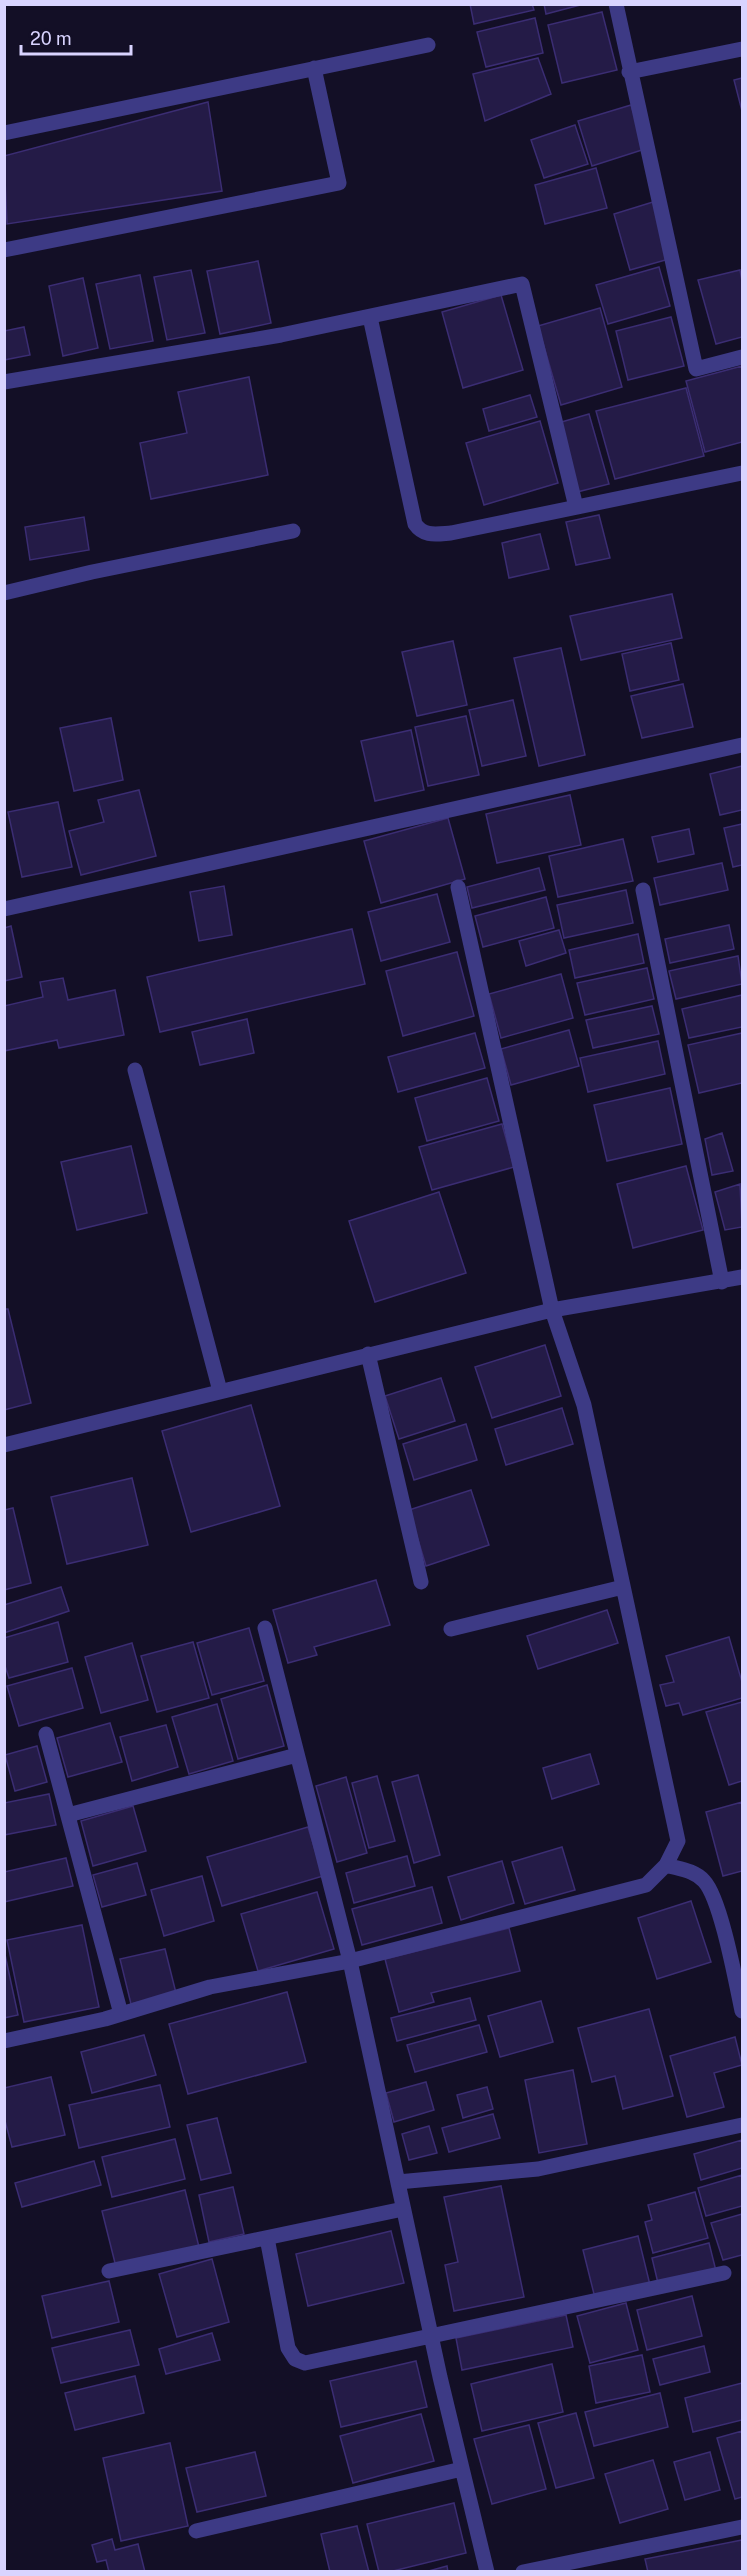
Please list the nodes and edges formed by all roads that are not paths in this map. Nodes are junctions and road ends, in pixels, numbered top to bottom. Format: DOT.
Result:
graph roads {
  1 [pos="616,4"];
  2 [pos="428,45"];
  3 [pos="742,49"];
  4 [pos="314,68"];
  5 [pos="629,72"];
  6 [pos="4,133"];
  7 [pos="4,250"];
  8 [pos="370,316"];
  9 [pos="742,357"];
  10 [pos="4,382"];
  11 [pos="742,473"];
  12 [pos="576,507"];
  13 [pos="292,531"];
  14 [pos="4,593"];
  15 [pos="742,745"];
  16 [pos="458,887"];
  17 [pos="643,890"];
  18 [pos="4,909"];
  19 [pos="135,1070"];
  20 [pos="742,1277"];
  21 [pos="722,1282"];
  22 [pos="552,1310"];
  23 [pos="368,1354"];
  24 [pos="220,1391"];
  25 [pos="4,1445"];
  26 [pos="421,1582"];
  27 [pos="623,1587"];
  28 [pos="264,1628"];
  29 [pos="451,1629"];
  30 [pos="46,1734"];
  31 [pos="297,1755"];
  32 [pos="68,1815"];
  33 [pos="666,1865"];
  34 [pos="350,1961"];
  35 [pos="742,2011"];
  36 [pos="121,2014"];
  37 [pos="4,2041"];
  38 [pos="742,2125"];
  39 [pos="398,2182"];
  40 [pos="403,2209"];
  41 [pos="267,2238"];
  42 [pos="110,2271"];
  43 [pos="724,2273"];
  44 [pos="431,2337"];
  45 [pos="462,2469"];
  46 [pos="742,2528"];
  47 [pos="196,2531"];
  48 [pos="487,2571"];
  49 [pos="523,2571"];
  1 -- 5 [label="street"];
  2 -- 4 [label="street"];
  3 -- 5 [label="street"];
  4 -- 6 [label="street"];
  4 -- 7 [label="street"];
  5 -- 9 [label="street"];
  8 -- 10 [label="street"];
  8 -- 12 [label="street"];
  8 -- 12 [label="street"];
  11 -- 12 [label="street"];
  13 -- 14 [label="street"];
  15 -- 18 [label="street"];
  16 -- 22 [label="street"];
  17 -- 21 [label="street"];
  19 -- 24 [label="street"];
  20 -- 21 [label="street"];
  21 -- 22 [label="street"];
  22 -- 23 [label="street"];
  22 -- 27 [label="street"];
  23 -- 24 [label="street"];
  23 -- 26 [label="street"];
  24 -- 25 [label="street"];
  27 -- 29 [label="street"];
  27 -- 33 [label="street"];
  28 -- 31 [label="street"];
  30 -- 32 [label="street"];
  31 -- 32 [label="street"];
  31 -- 34 [label="street"];
  32 -- 36 [label="street"];
  33 -- 34 [label="street"];
  33 -- 35 [label="street"];
  34 -- 36 [label="street"];
  34 -- 39 [label="street"];
  36 -- 37 [label="street"];
  38 -- 39 [label="street"];
  39 -- 40 [label="street"];
  40 -- 41 [label="street"];
  40 -- 44 [label="street"];
  41 -- 42 [label="street"];
  41 -- 44 [label="street"];
  43 -- 44 [label="street"];
  44 -- 45 [label="street"];
  45 -- 47 [label="street"];
  45 -- 48 [label="street"];
  46 -- 49 [label="street"];
}
